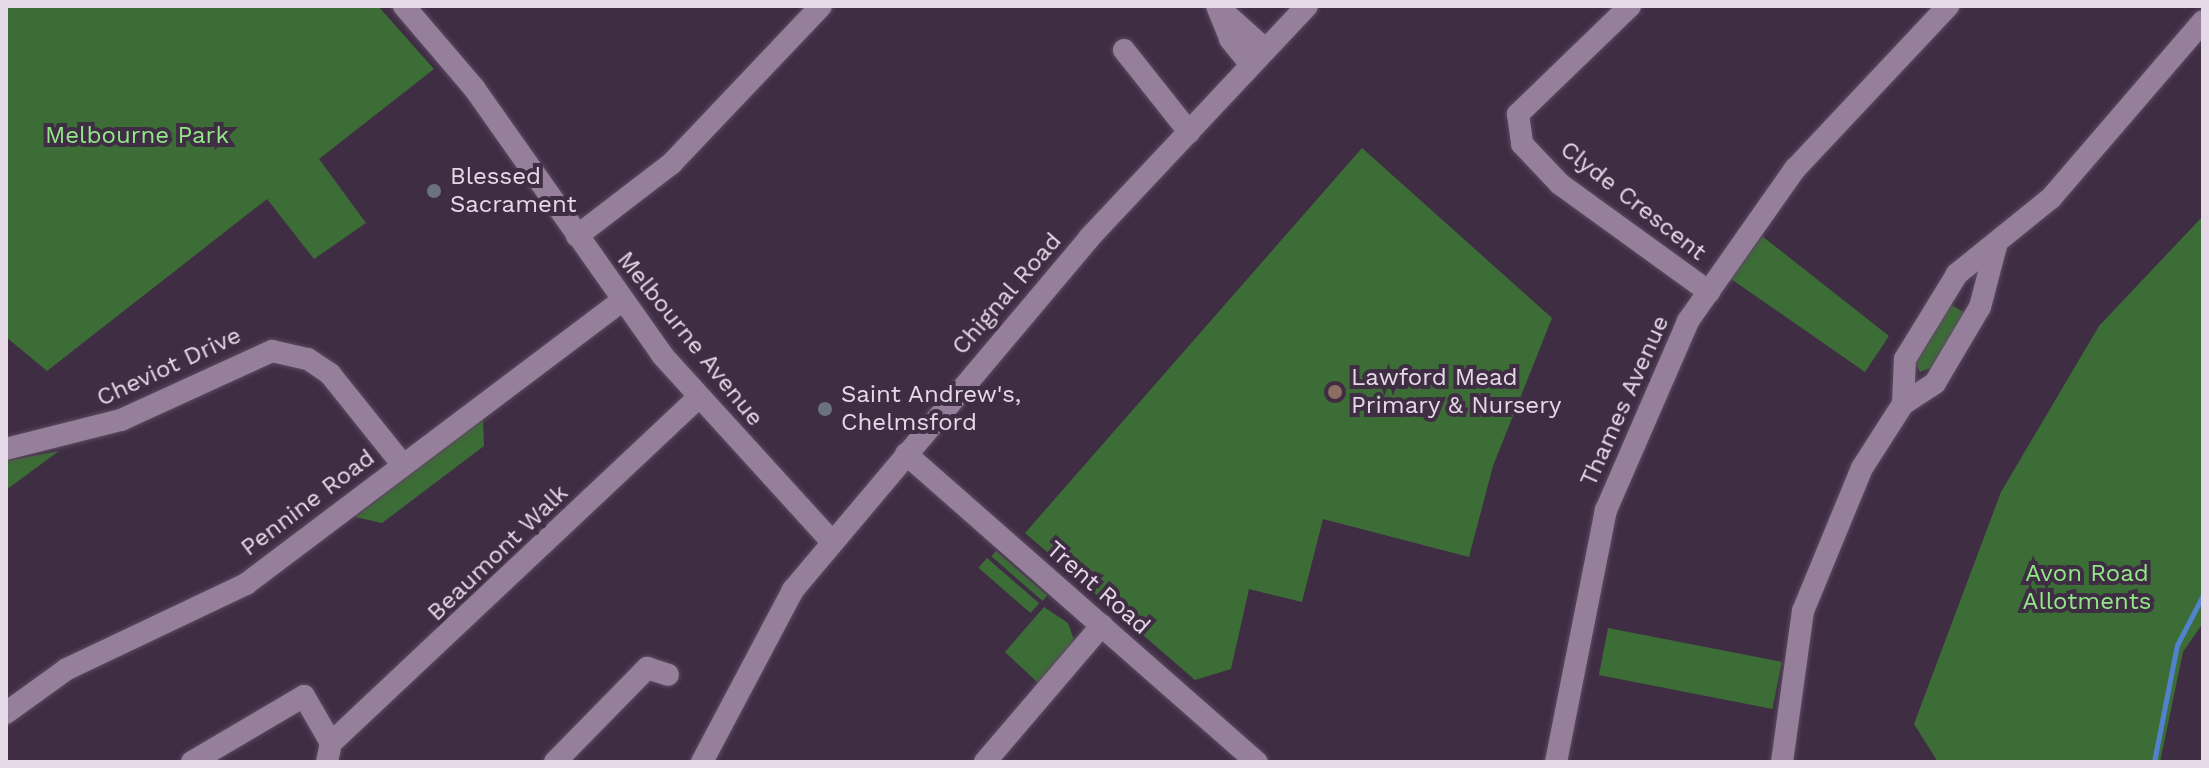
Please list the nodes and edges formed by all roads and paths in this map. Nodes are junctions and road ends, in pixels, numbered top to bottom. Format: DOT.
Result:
graph roads {
  1 [pos="404,6"];
  2 [pos="821,6"];
  3 [pos="1218,6"];
  4 [pos="1307,6"];
  5 [pos="1630,6"];
  6 [pos="1948,6"];
  7 [pos="2203,21"];
  8 [pos="1124,50"];
  9 [pos="1258,57"];
  10 [pos="1189,132"];
  11 [pos="577,236"];
  12 [pos="1996,246"];
  13 [pos="1709,292"];
  14 [pos="621,301"];
  15 [pos="699,397"];
  16 [pos="1903,404"];
  17 [pos="6,449"];
  18 [pos="906,454"];
  19 [pos="402,464"];
  20 [pos="832,542"];
  21 [pos="1102,625"];
  22 [pos="668,675"];
  23 [pos="6,713"];
  24 [pos="329,753"];
  25 [pos="192,762"];
  26 [pos="555,762"];
  27 [pos="702,762"];
  28 [pos="985,762"];
  29 [pos="1257,762"];
  30 [pos="1556,762"];
  31 [pos="1782,762"];
  1 -- 11 [label="street, Melbourne Avenue"];
  2 -- 11 [label="street"];
  3 -- 9 [label="street"];
  4 -- 9 [label="street, Chignal Road"];
  5 -- 13 [label="street, Clyde Crescent"];
  6 -- 13 [label="street, Thames Avenue"];
  7 -- 12 [label="street"];
  8 -- 10 [label="street"];
  9 -- 10 [label="street, Chignal Road"];
  10 -- 18 [label="street, Chignal Road"];
  11 -- 14 [label="street, Melbourne Avenue"];
  12 -- 16 [label="street"];
  12 -- 16 [label="street"];
  13 -- 30 [label="street, Thames Avenue"];
  14 -- 15 [label="street, Melbourne Avenue"];
  14 -- 19 [label="street, Pennine Road"];
  15 -- 20 [label="street, Melbourne Avenue"];
  15 -- 24 [label="street, Beaumont Walk"];
  16 -- 31 [label="street"];
  17 -- 19 [label="street, Cheviot Drive"];
  18 -- 20 [label="street, Chignal Road"];
  18 -- 21 [label="street, Trent Road"];
  19 -- 23 [label="street, Pennine Road"];
  20 -- 27 [label="street, Chignal Road"];
  21 -- 28 [label="street"];
  21 -- 29 [label="street, Trent Road"];
  22 -- 26 [label="street"];
  24 -- 25 [label="street"];
}
